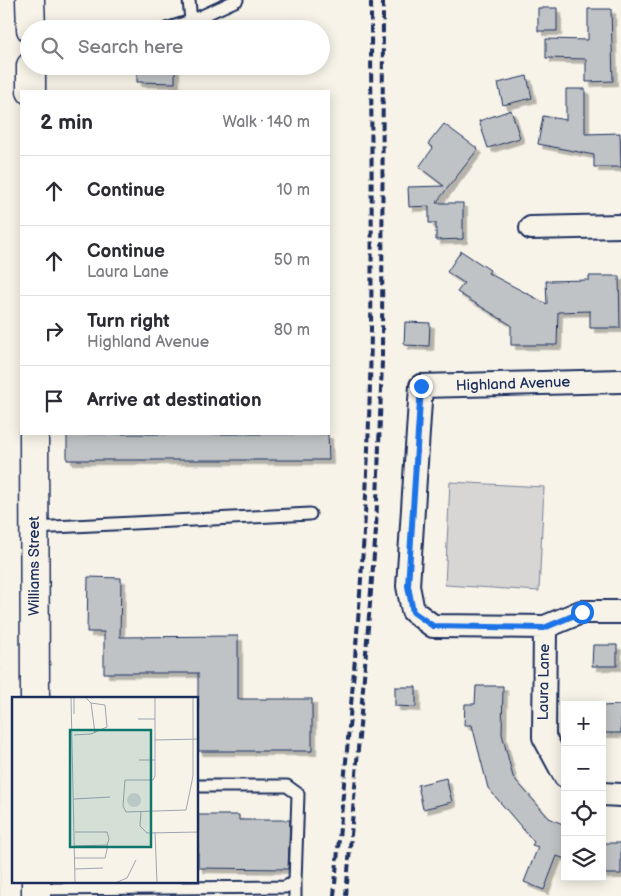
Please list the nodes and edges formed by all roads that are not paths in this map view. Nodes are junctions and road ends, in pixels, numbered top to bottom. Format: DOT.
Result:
graph roads {
  1 [pos="30,0"];
  2 [pos="189,0"];
  3 [pos="237,0"];
  4 [pos="31,20"];
  5 [pos="192,20"];
  6 [pos="194,20"];
  7 [pos="31,75"];
  8 [pos="31,90"];
  9 [pos="621,226"];
  10 [pos="531,228"];
  11 [pos="621,381"];
  12 [pos="34,435"];
  13 [pos="310,514"];
  14 [pos="34,528"];
  15 [pos="413,612"];
  16 [pos="621,612"];
  17 [pos="544,628"];
  18 [pos="35,697"];
  19 [pos="561,769"];
  20 [pos="199,786"];
  21 [pos="606,794"];
  22 [pos="621,795"];
  23 [pos="296,882"];
  24 [pos="36,889"];
  25 [pos="295,896"];
  1 -- 4 [label="street"];
  2 -- 5 [label="lane"];
  3 -- 6 [label="lane"];
  7 -- 8 [label="street"];
  9 -- 10 [label="street"];
  11 -- 15 [label="street, Highland Avenue"];
  12 -- 14 [label="street, Williams Street"];
  13 -- 14 [label="lane"];
  14 -- 18 [label="street, Williams Street"];
  15 -- 17 [label="street, Laura Lane"];
  16 -- 17 [label="street"];
  17 -- 19 [label="street, Laura Lane"];
  20 -- 23 [label="lane"];
  21 -- 22 [label="street"];
  23 -- 24 [label="lane"];
  23 -- 25 [label="lane"];
}
